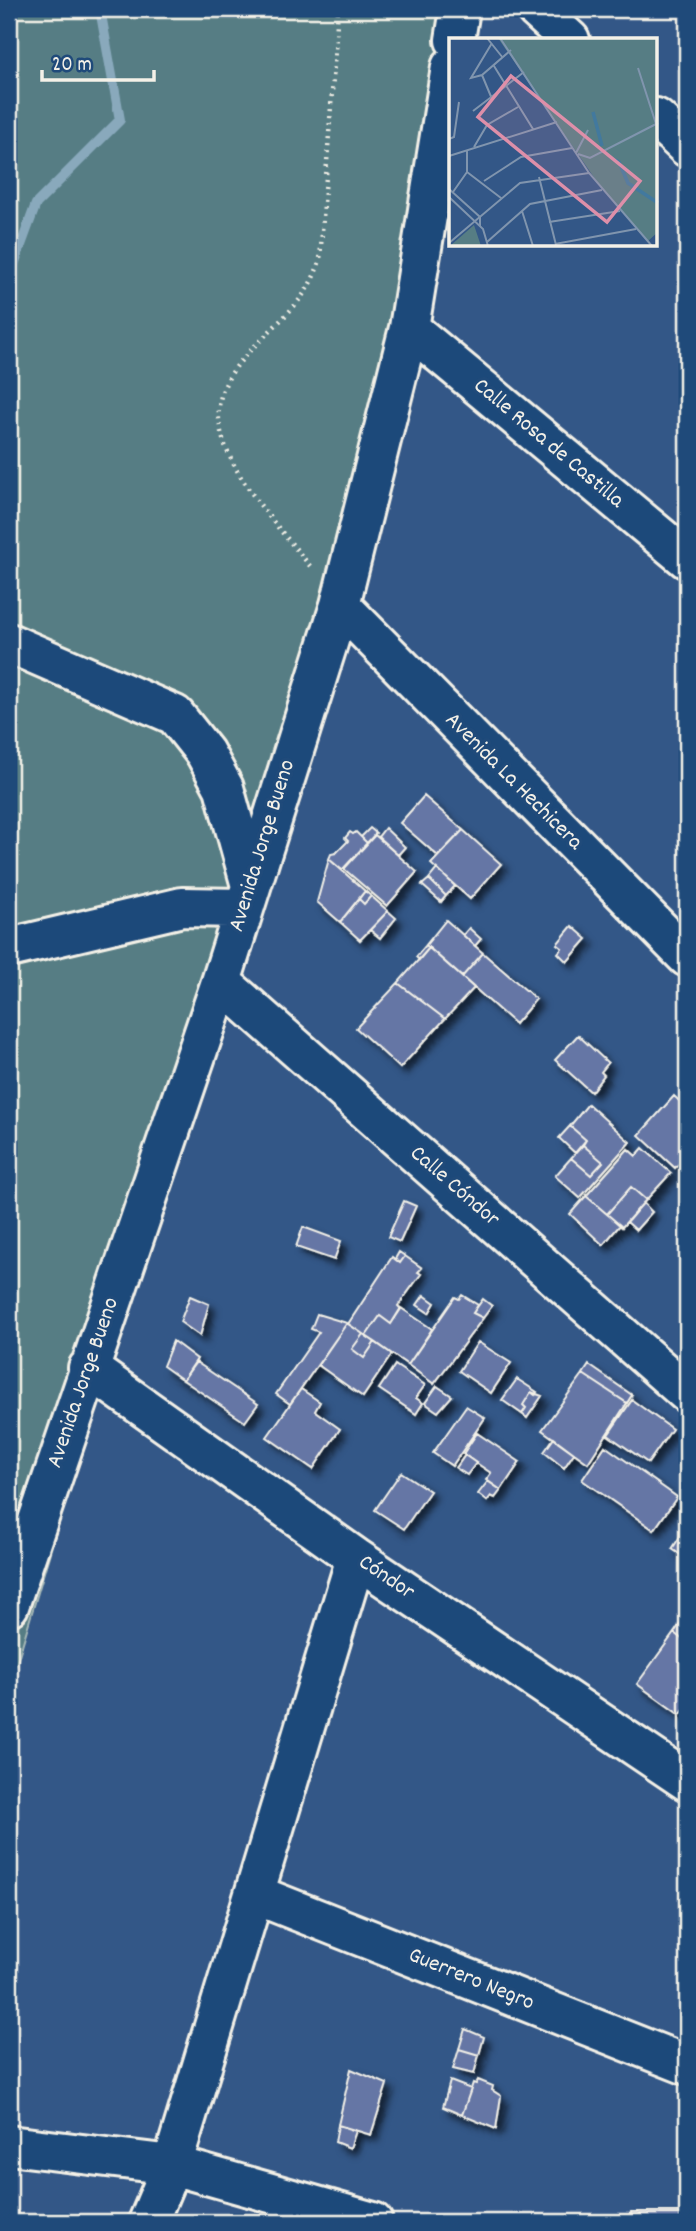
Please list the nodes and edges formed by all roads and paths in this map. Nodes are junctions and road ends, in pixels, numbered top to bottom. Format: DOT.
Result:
graph roads {
  1 [pos="338,9"];
  2 [pos="460,9"];
  3 [pos="536,9"];
  4 [pos="455,38"];
  5 [pos="568,38"];
  6 [pos="449,79"];
  7 [pos="658,120"];
  8 [pos="687,147"];
  9 [pos="409,328"];
  10 [pos="687,559"];
  11 [pos="340,605"];
  12 [pos="9,643"];
  13 [pos="247,897"];
  14 [pos="9,948"];
  15 [pos="687,957"];
  16 [pos="221,982"];
  17 [pos="88,1368"];
  18 [pos="687,1393"];
  19 [pos="356,1558"];
  20 [pos="9,1606"];
  21 [pos="687,1781"];
  22 [pos="254,1894"];
  23 [pos="687,2065"];
  24 [pos="9,2145"];
  25 [pos="172,2165"];
  26 [pos="148,2222"];
  27 [pos="373,2222"];
  1 -- 11 [label="path"];
  2 -- 4 [label="street"];
  3 -- 5 [label="street"];
  6 -- 9 [label="street, Avenida Jorge Bueno"];
  7 -- 8 [label="street"];
  9 -- 10 [label="street, Calle Rosa de Castilla"];
  9 -- 11 [label="street, Avenida Jorge Bueno"];
  11 -- 13 [label="street, Avenida Jorge Bueno"];
  11 -- 15 [label="street, Avenida La Hechicera"];
  12 -- 13 [label="street"];
  13 -- 14 [label="street"];
  13 -- 16 [label="street, Avenida Jorge Bueno"];
  16 -- 17 [label="street, Avenida Jorge Bueno"];
  16 -- 18 [label="street, Calle Cóndor"];
  17 -- 19 [label="street, Cóndor"];
  17 -- 20 [label="street, Avenida Jorge Bueno"];
  19 -- 21 [label="street, Cóndor"];
  19 -- 22 [label="street"];
  22 -- 23 [label="street, Guerrero Negro"];
  22 -- 25 [label="street"];
  24 -- 25 [label="street"];
  25 -- 26 [label="street"];
  25 -- 27 [label="street"];
}
